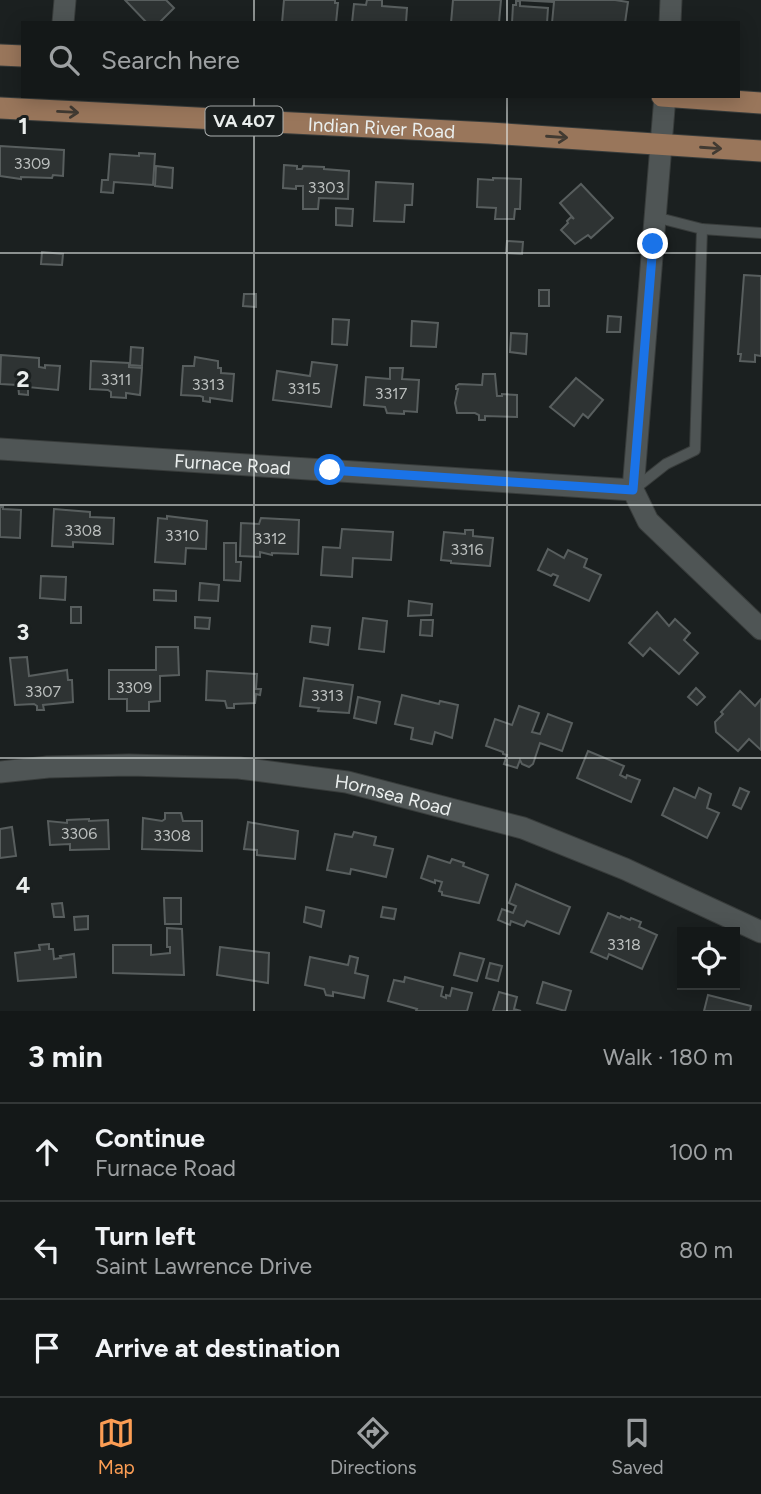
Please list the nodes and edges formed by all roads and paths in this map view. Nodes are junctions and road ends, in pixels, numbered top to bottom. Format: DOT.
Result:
graph roads {
  1 [pos="65,0"];
  2 [pos="671,0"];
  3 [pos="63,21"];
  4 [pos="670,21"];
  5 [pos="0,55"];
  6 [pos="21,56"];
  7 [pos="664,98"];
  8 [pos="692,98"];
  9 [pos="761,103"];
  10 [pos="0,108"];
  11 [pos="662,144"];
  12 [pos="761,151"];
  13 [pos="655,217"];
  14 [pos="702,229"];
  15 [pos="761,233"];
  16 [pos="0,449"];
  17 [pos="633,490"];
  18 [pos="761,629"];
  19 [pos="0,772"];
  20 [pos="761,932"];
  1 -- 3 [label="street"];
  2 -- 4 [label="street"];
  5 -- 6 [label="main road"];
  7 -- 11 [label="street"];
  8 -- 9 [label="main road"];
  10 -- 11 [label="main road, Indian River Road / VA 407, one-way"];
  11 -- 12 [label="main road, Indian River Road / VA 407, one-way"];
  11 -- 13 [label="street"];
  13 -- 14 [label="lane"];
  13 -- 17 [label="street"];
  14 -- 15 [label="lane"];
  14 -- 17 [label="lane"];
  16 -- 17 [label="street, Furnace Road"];
  17 -- 18 [label="street"];
  19 -- 20 [label="street, Hornsea Road"];
}
